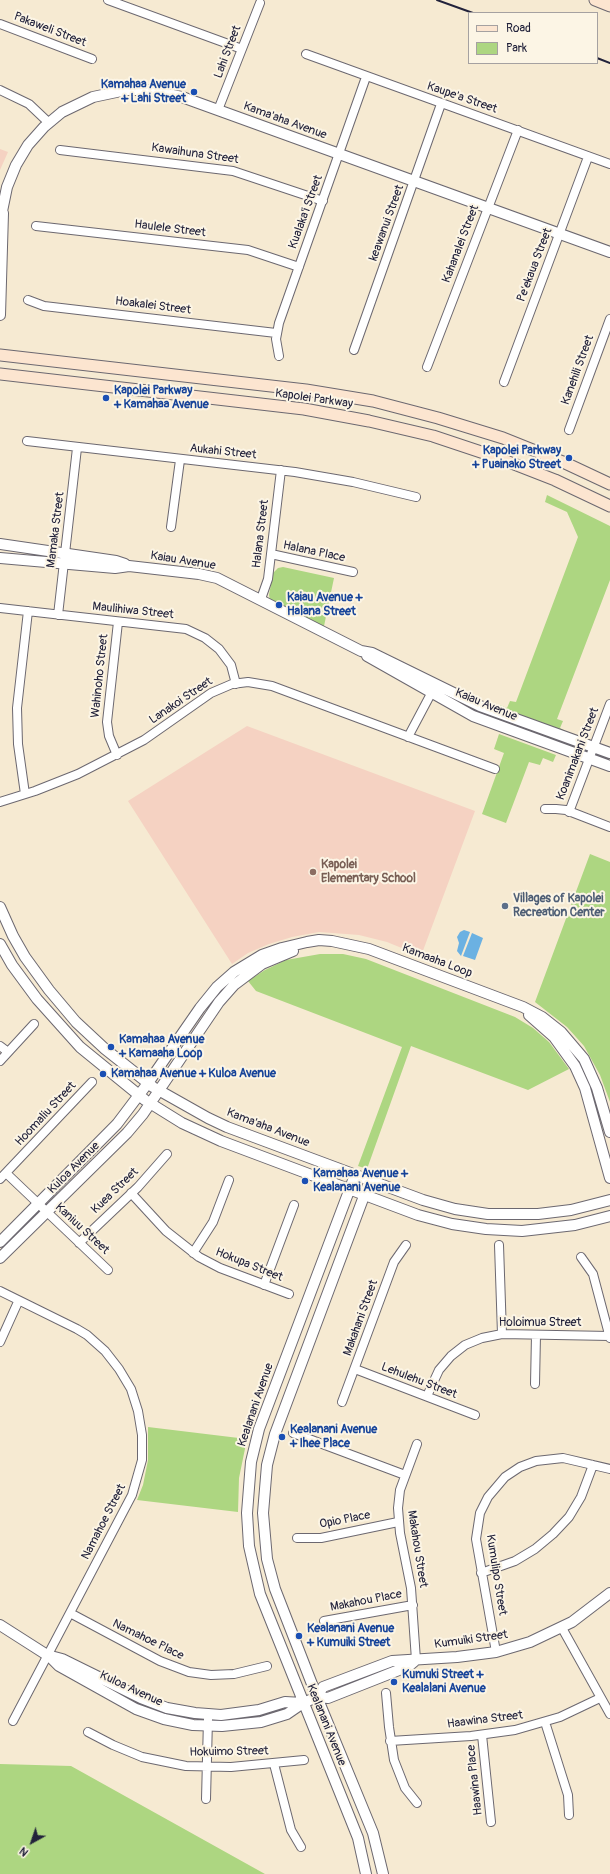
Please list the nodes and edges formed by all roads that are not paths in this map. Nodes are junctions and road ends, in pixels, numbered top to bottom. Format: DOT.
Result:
graph roads {
  1 [pos="108,0"];
  2 [pos="595,0"];
  3 [pos="260,3"];
  4 [pos="610,6"];
  5 [pos="0,24"];
  6 [pos="242,49"];
  7 [pos="306,54"];
  8 [pos="92,59"];
  9 [pos="366,77"];
  10 [pos="0,90"];
  11 [pos="441,104"];
  12 [pos="218,110"];
  13 [pos="48,122"];
  14 [pos="518,130"];
  15 [pos="60,150"];
  16 [pos="339,154"];
  17 [pos="588,157"];
  18 [pos="610,164"];
  19 [pos="414,181"];
  20 [pos="322,201"];
  21 [pos="488,208"];
  22 [pos="1,216"];
  23 [pos="36,226"];
  24 [pos="560,234"];
  25 [pos="610,252"];
  26 [pos="299,267"];
  27 [pos="28,300"];
  28 [pos="0,315"];
  29 [pos="610,318"];
  30 [pos="276,333"];
  31 [pos="607,338"];
  32 [pos="354,350"];
  33 [pos="0,355"];
  34 [pos="279,356"];
  35 [pos="428,367"];
  36 [pos="0,374"];
  37 [pos="504,382"];
  38 [pos="569,430"];
  39 [pos="27,441"];
  40 [pos="77,448"];
  41 [pos="180,460"];
  42 [pos="281,470"];
  43 [pos="610,484"];
  44 [pos="416,497"];
  45 [pos="610,506"];
  46 [pos="171,527"];
  47 [pos="0,544"];
  48 [pos="271,554"];
  49 [pos="0,558"];
  50 [pos="65,558"];
  51 [pos="353,572"];
  52 [pos="261,599"];
  53 [pos="0,608"];
  54 [pos="28,612"];
  55 [pos="58,615"];
  56 [pos="118,622"];
  57 [pos="236,684"];
  58 [pos="434,689"];
  59 [pos="610,706"];
  60 [pos="408,737"];
  61 [pos="594,748"];
  62 [pos="610,753"];
  63 [pos="117,755"];
  64 [pos="590,758"];
  65 [pos="610,766"];
  66 [pos="494,770"];
  67 [pos="24,794"];
  68 [pos="0,802"];
  69 [pos="545,810"];
  70 [pos="569,812"];
  71 [pos="610,827"];
  72 [pos="0,908"];
  73 [pos="13,936"];
  74 [pos="0,944"];
  75 [pos="345,944"];
  76 [pos="518,1006"];
  77 [pos="34,1024"];
  78 [pos="0,1046"];
  79 [pos="8,1052"];
  80 [pos="0,1060"];
  81 [pos="92,1082"];
  82 [pos="148,1083"];
  83 [pos="158,1090"];
  84 [pos="139,1096"];
  85 [pos="150,1103"];
  86 [pos="610,1132"];
  87 [pos="167,1154"];
  88 [pos="354,1175"];
  89 [pos="3,1176"];
  90 [pos="610,1178"];
  91 [pos="229,1180"];
  92 [pos="370,1180"];
  93 [pos="349,1189"];
  94 [pos="131,1193"];
  95 [pos="364,1195"];
  96 [pos="610,1200"];
  97 [pos="37,1203"];
  98 [pos="294,1205"];
  99 [pos="47,1213"];
  100 [pos="610,1216"];
  101 [pos="0,1242"];
  102 [pos="79,1242"];
  103 [pos="406,1245"];
  104 [pos="499,1245"];
  105 [pos="193,1253"];
  106 [pos="581,1257"];
  107 [pos="0,1258"];
  108 [pos="108,1270"];
  109 [pos="264,1285"];
  110 [pos="0,1291"];
  111 [pos="289,1294"];
  112 [pos="18,1302"];
  113 [pos="502,1334"];
  114 [pos="536,1335"];
  115 [pos="610,1336"];
  116 [pos="0,1342"];
  117 [pos="355,1369"];
  118 [pos="535,1384"];
  119 [pos="427,1396"];
  120 [pos="342,1402"];
  121 [pos="475,1415"];
  122 [pos="293,1433"];
  123 [pos="417,1444"];
  124 [pos="594,1465"];
  125 [pos="610,1468"];
  126 [pos="405,1475"];
  127 [pos="398,1522"];
  128 [pos="297,1538"];
  129 [pos="481,1573"];
  130 [pos="610,1593"];
  131 [pos="412,1605"];
  132 [pos="70,1613"];
  133 [pos="324,1621"];
  134 [pos="0,1625"];
  135 [pos="562,1628"];
  136 [pos="496,1652"];
  137 [pos="47,1654"];
  138 [pos="416,1660"];
  139 [pos="267,1666"];
  140 [pos="386,1693"];
  141 [pos="317,1696"];
  142 [pos="600,1698"];
  143 [pos="303,1703"];
  144 [pos="610,1714"];
  145 [pos="209,1715"];
  146 [pos="13,1721"];
  147 [pos="546,1722"];
  148 [pos="208,1726"];
  149 [pos="88,1732"];
  150 [pos="482,1735"];
  151 [pos="390,1741"];
  152 [pos="304,1760"];
  153 [pos="274,1764"];
  154 [pos="207,1767"];
  155 [pos="206,1800"];
  156 [pos="417,1803"];
  157 [pos="569,1815"];
  158 [pos="491,1822"];
  159 [pos="301,1847"];
  160 [pos="366,1874"];
  161 [pos="383,1874"];
  1 -- 6 [label="street"];
  2 -- 4 [label="main road"];
  3 -- 6 [label="street, Lahi Street"];
  5 -- 8 [label="street, Pakaweli Street"];
  6 -- 12 [label="street, Lahi Street"];
  7 -- 9 [label="street, Kaupe'a Street"];
  9 -- 11 [label="street, Kaupe'a Street"];
  9 -- 16 [label="street, Kualaka'i Street"];
  10 -- 13 [label="street"];
  11 -- 14 [label="street, Kaupe'a Street"];
  11 -- 19 [label="street, keawanui Street"];
  12 -- 13 [label="street, Kama'aha Avenue"];
  12 -- 16 [label="street, Kama'aha Avenue"];
  13 -- 22 [label="street, Kama'aha Avenue"];
  14 -- 17 [label="street, Kaupe'a Street"];
  14 -- 21 [label="street, Kahanalei Street"];
  15 -- 20 [label="street, Kawaihuna Street"];
  16 -- 19 [label="street, Kama'aha Avenue"];
  16 -- 20 [label="street, Kualaka'i Street"];
  17 -- 18 [label="street, Kaupe'a Street"];
  17 -- 24 [label="street, Pe'ekaua Street"];
  19 -- 21 [label="street, Kama'aha Avenue"];
  19 -- 32 [label="street, keawanui Street"];
  20 -- 26 [label="street, Kualaka'i Street"];
  21 -- 24 [label="street, Kama'aha Avenue"];
  21 -- 35 [label="street, Kahanalei Street"];
  22 -- 28 [label="street, Kama'aha Avenue"];
  23 -- 26 [label="street, Haulele Street"];
  24 -- 25 [label="street, Kama'aha Avenue"];
  24 -- 37 [label="street, Pe'ekaua Street"];
  26 -- 30 [label="street, Kualaka'i Street"];
  27 -- 30 [label="street, Hoakalei Street"];
  29 -- 31 [label="street, Kanehili Street"];
  30 -- 34 [label="street, Kualaka'i Street"];
  31 -- 38 [label="street, Kanehili Street"];
  33 -- 43 [label="main road, Kapolei Parkway"];
  36 -- 45 [label="main road, Kapolei Parkway"];
  39 -- 40 [label="street, Aukahi Street"];
  40 -- 41 [label="street, Aukahi Street"];
  40 -- 50 [label="street, Mamaka Street"];
  41 -- 42 [label="street, Aukahi Street"];
  41 -- 46 [label="street"];
  42 -- 44 [label="street, Aukahi Street"];
  42 -- 48 [label="street, Halana Street"];
  47 -- 50 [label="street, Kaiau Avenue"];
  48 -- 51 [label="street, Halana Place"];
  48 -- 52 [label="street, Halana Street"];
  49 -- 50 [label="street, Kaiau Avenue"];
  50 -- 52 [label="street, Kaiau Avenue"];
  50 -- 55 [label="street, Mamaka Street"];
  52 -- 58 [label="street, Kaiau Avenue"];
  53 -- 54 [label="street, Maulihiwa Street"];
  54 -- 55 [label="street, Maulihiwa Street"];
  54 -- 67 [label="street"];
  55 -- 56 [label="street, Maulihiwa Street"];
  56 -- 57 [label="street, Maulihiwa Street"];
  56 -- 63 [label="street, Wahinoho Street"];
  57 -- 60 [label="street, Lanakoi Street"];
  57 -- 63 [label="street, Lanakoi Street"];
  58 -- 60 [label="street"];
  58 -- 61 [label="street, Kaiau Avenue"];
  58 -- 64 [label="street, Kaiau Avenue"];
  59 -- 61 [label="street, Koanimakani Street"];
  60 -- 66 [label="street, Lanakoi Street"];
  61 -- 62 [label="street, Kaiau Avenue"];
  61 -- 64 [label="street, Koanimakani Street"];
  63 -- 67 [label="street, Lanakoi Street"];
  64 -- 65 [label="street, Kaiau Avenue"];
  64 -- 70 [label="street, Koanimakani Street"];
  67 -- 68 [label="street, Lanakoi Street"];
  69 -- 70 [label="street"];
  70 -- 71 [label="street"];
  72 -- 73 [label="street, Kama'aha Avenue"];
  73 -- 74 [label="street"];
  73 -- 82 [label="street, Kama'aha Avenue"];
  74 -- 84 [label="street"];
  75 -- 76 [label="street, Kamaaha Loop"];
  75 -- 82 [label="street, Kamaaha Loop"];
  75 -- 83 [label="street, Kamaaha Loop"];
  76 -- 86 [label="street, Kamaaha Loop"];
  76 -- 90 [label="street, Kamaaha Loop"];
  77 -- 79 [label="street"];
  78 -- 79 [label="street"];
  79 -- 80 [label="street"];
  81 -- 89 [label="street, Hoomaliu Street"];
  82 -- 83 [label="street, Kama'aha Avenue"];
  82 -- 84 [label="street, Kuloa Avenue"];
  83 -- 85 [label="street, Kuloa Avenue"];
  83 -- 88 [label="street, Kama'aha Avenue"];
  84 -- 85 [label="street"];
  84 -- 97 [label="street, Kuloa Avenue"];
  85 -- 93 [label="street"];
  85 -- 99 [label="street, Kuloa Avenue"];
  87 -- 94 [label="street, Kuea Street"];
  88 -- 92 [label="street, Kama'aha Avenue"];
  88 -- 93 [label="street, Kealanani Avenue"];
  89 -- 97 [label="street, Kaniuu Street"];
  91 -- 105 [label="street"];
  92 -- 95 [label="street, Kealanani Avenue"];
  92 -- 96 [label="street, Kama'aha Avenue"];
  93 -- 95 [label="street"];
  93 -- 143 [label="street, Kealanani Avenue"];
  94 -- 102 [label="street, Kuea Street"];
  94 -- 105 [label="street, Hokupa Street"];
  95 -- 100 [label="street"];
  95 -- 141 [label="street, Kealanani Avenue"];
  97 -- 99 [label="street, Kaniuu Street"];
  97 -- 101 [label="street, Kuloa Avenue"];
  98 -- 109 [label="street"];
  99 -- 102 [label="street, Kaniuu Street"];
  99 -- 107 [label="street, Kuloa Avenue"];
  102 -- 108 [label="street, Kaniuu Street"];
  103 -- 117 [label="street, Makahani Street"];
  104 -- 113 [label="street"];
  105 -- 109 [label="street, Hokupa Street"];
  106 -- 115 [label="street"];
  109 -- 111 [label="street, Hokupa Street"];
  110 -- 112 [label="street, Namahoe Street"];
  112 -- 116 [label="street"];
  112 -- 132 [label="street, Namahoe Street"];
  113 -- 114 [label="street, Holoimua Street"];
  113 -- 119 [label="street, Holoimua Street"];
  114 -- 115 [label="street, Holoimua Street"];
  114 -- 118 [label="street"];
  117 -- 119 [label="street, Lehulehu Street"];
  117 -- 120 [label="street, Makahani Street"];
  119 -- 121 [label="street, Lehulehu Street"];
  122 -- 126 [label="street"];
  123 -- 126 [label="street, Makahou Street"];
  124 -- 125 [label="street, Kumulipo Street"];
  124 -- 129 [label="street"];
  124 -- 129 [label="street, Kumulipo Street"];
  126 -- 127 [label="street, Makahou Street"];
  127 -- 128 [label="street, Opio Place"];
  127 -- 131 [label="street, Makahou Street"];
  129 -- 136 [label="street, Kumulipo Street"];
  130 -- 135 [label="street, Kumuiki Street"];
  131 -- 133 [label="street, Makahou Place"];
  131 -- 138 [label="street, Makahou Street"];
  132 -- 137 [label="street, Namahoe Street"];
  132 -- 139 [label="street, Namahoe Place"];
  134 -- 137 [label="street, Kuloa Avenue"];
  135 -- 136 [label="street, Kumuiki Street"];
  135 -- 142 [label="street"];
  136 -- 138 [label="street, Kumuiki Street"];
  137 -- 145 [label="street, Kuloa Avenue"];
  137 -- 146 [label="street, Namahoe Street"];
  137 -- 148 [label="street, Kuloa Avenue"];
  138 -- 141 [label="street, Kumuiki Street"];
  140 -- 151 [label="street"];
  141 -- 143 [label="street, Kuloa Avenue"];
  141 -- 161 [label="street, Kealanani Avenue"];
  142 -- 144 [label="street"];
  142 -- 147 [label="street, Haawina Street"];
  143 -- 145 [label="street, Kuloa Avenue"];
  143 -- 148 [label="street, Kuloa Avenue"];
  143 -- 160 [label="street, Kealanani Avenue"];
  145 -- 148 [label="street"];
  147 -- 150 [label="street, Haawina Street"];
  147 -- 157 [label="street"];
  148 -- 154 [label="street"];
  149 -- 154 [label="street, Hokuimo Street"];
  150 -- 151 [label="street, Haawina Street"];
  150 -- 158 [label="street, Haawina Place"];
  151 -- 156 [label="street"];
  152 -- 153 [label="street, Hokuimo Street"];
  153 -- 154 [label="street, Hokuimo Street"];
  153 -- 159 [label="street"];
  154 -- 155 [label="street"];
}
